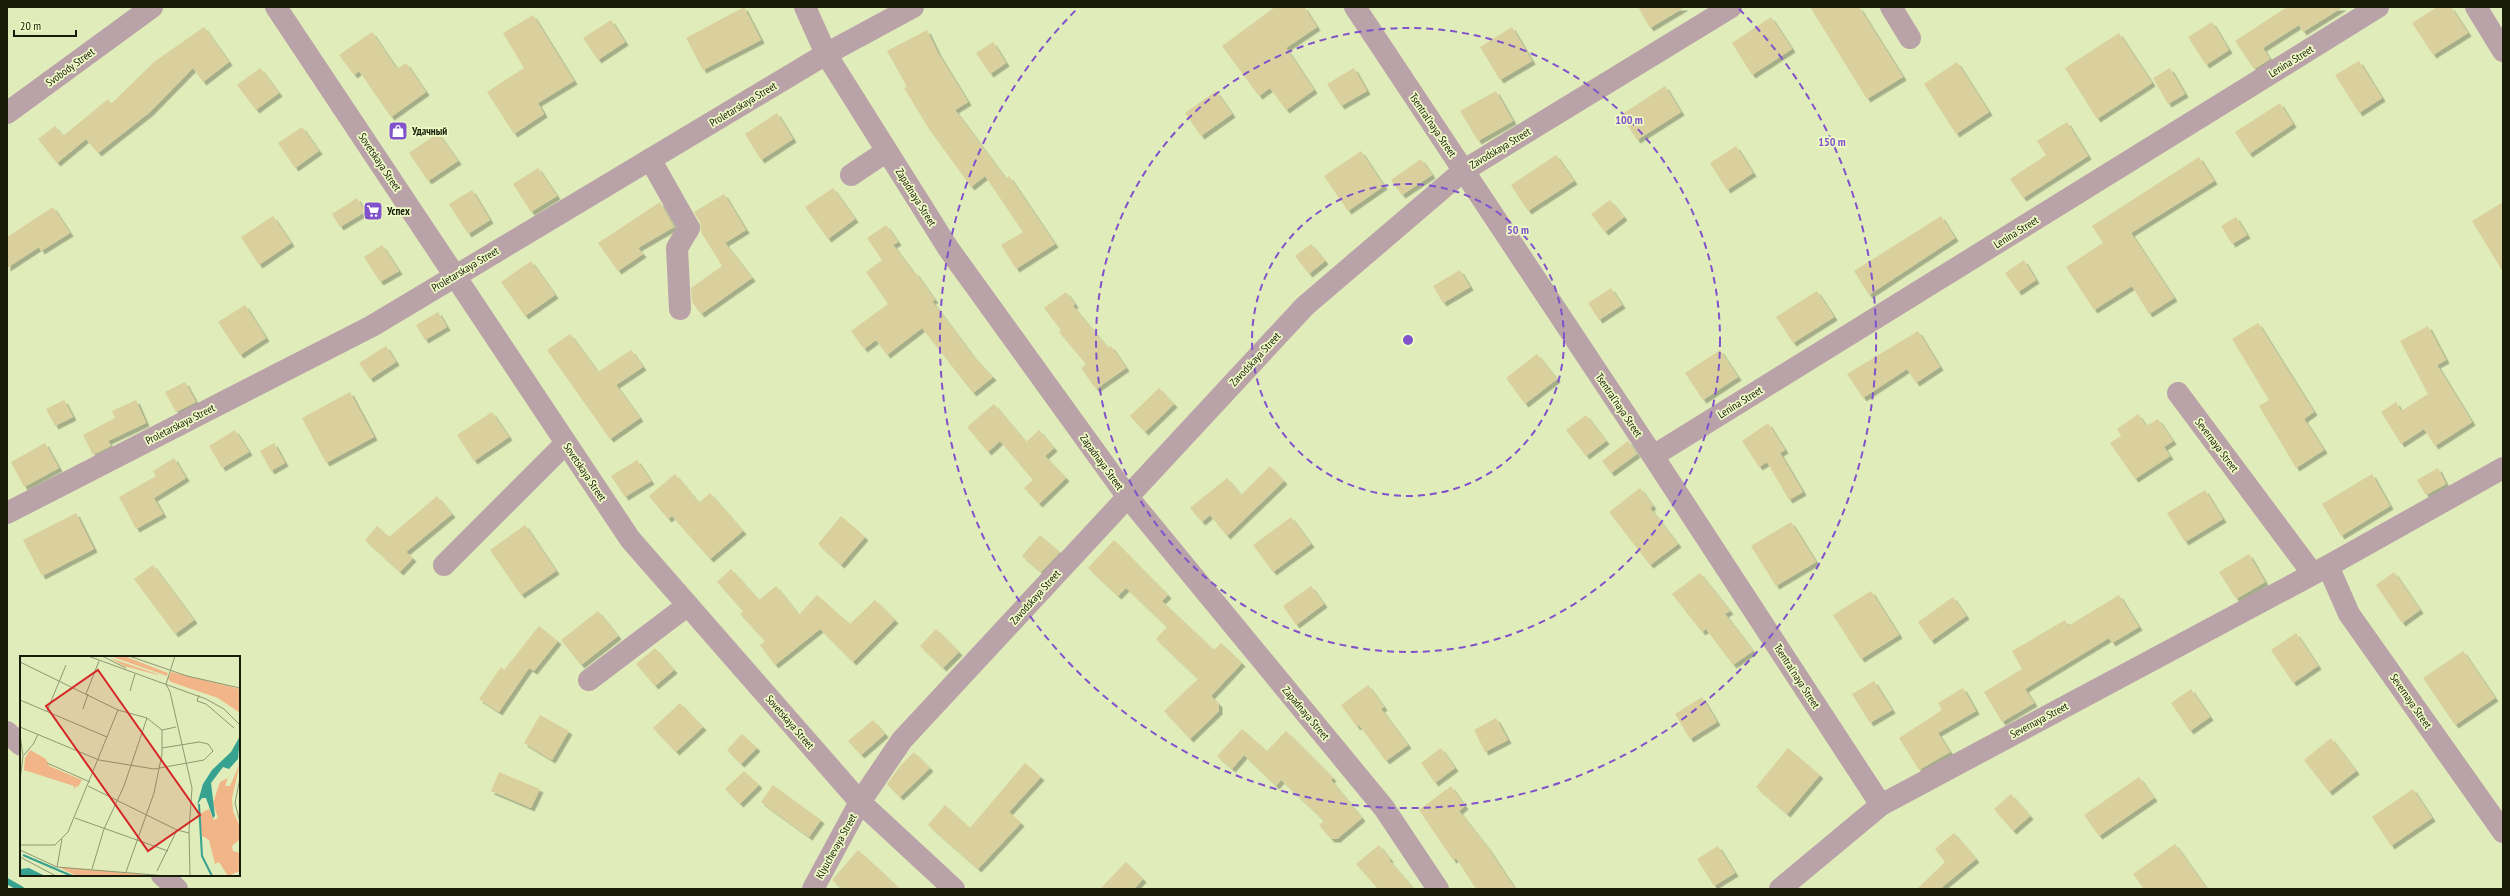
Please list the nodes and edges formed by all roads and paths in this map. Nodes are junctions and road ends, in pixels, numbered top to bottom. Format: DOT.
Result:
graph roads {
  1 [pos="152,7"];
  2 [pos="276,7"];
  3 [pos="805,7"];
  4 [pos="913,7"];
  5 [pos="1355,7"];
  6 [pos="1731,7"];
  7 [pos="2378,7"];
  8 [pos="2476,7"];
  9 [pos="1899,10"];
  10 [pos="1910,38"];
  11 [pos="2503,51"];
  12 [pos="826,54"];
  13 [pos="7,113"];
  14 [pos="887,150"];
  15 [pos="650,159"];
  16 [pos="1463,171"];
  17 [pos="851,176"];
  18 [pos="455,275"];
  19 [pos="680,309"];
  20 [pos="2178,392"];
  21 [pos="566,443"];
  22 [pos="1653,456"];
  23 [pos="2503,468"];
  24 [pos="1126,496"];
  25 [pos="7,513"];
  26 [pos="444,565"];
  27 [pos="2321,570"];
  28 [pos="688,605"];
  29 [pos="589,680"];
  30 [pos="7,732"];
  31 [pos="20,744"];
  32 [pos="860,802"];
  33 [pos="1881,805"];
  34 [pos="2503,832"];
  35 [pos="163,876"];
  36 [pos="177,889"];
  37 [pos="813,889"];
  38 [pos="954,889"];
  39 [pos="1438,889"];
  40 [pos="1780,889"];
  1 -- 13 [label="street, Svobody Street"];
  2 -- 18 [label="street, Sovetskaya Street"];
  3 -- 12 [label="street, Zapadnaya Street"];
  4 -- 12 [label="street, Proletarskaya Street"];
  5 -- 16 [label="street, Tsentral'naya Street"];
  6 -- 16 [label="street, Zavodskaya Street"];
  7 -- 22 [label="street, Lenina Street"];
  8 -- 11 [label="street"];
  9 -- 10 [label="street"];
  12 -- 14 [label="street, Zapadnaya Street"];
  12 -- 15 [label="street, Proletarskaya Street"];
  14 -- 17 [label="street"];
  14 -- 24 [label="street, Zapadnaya Street"];
  15 -- 18 [label="street, Proletarskaya Street"];
  15 -- 19 [label="street"];
  16 -- 22 [label="street, Tsentral'naya Street"];
  16 -- 24 [label="street, Zavodskaya Street"];
  18 -- 21 [label="street, Sovetskaya Street"];
  18 -- 25 [label="street, Proletarskaya Street"];
  20 -- 27 [label="street, Severnaya Street"];
  21 -- 26 [label="street"];
  21 -- 28 [label="street, Sovetskaya Street"];
  22 -- 33 [label="street, Tsentral'naya Street"];
  23 -- 27 [label="street, Severnaya Street"];
  24 -- 32 [label="street, Zavodskaya Street"];
  24 -- 39 [label="street, Zapadnaya Street"];
  27 -- 33 [label="street, Severnaya Street"];
  27 -- 34 [label="street, Severnaya Street"];
  28 -- 29 [label="street"];
  28 -- 32 [label="street, Sovetskaya Street"];
  30 -- 31 [label="street"];
  32 -- 37 [label="street, Klyuchevaya Street"];
  32 -- 38 [label="street, Sovetskaya Street"];
  33 -- 40 [label="street, Severnaya Street"];
  35 -- 36 [label="street"];
}
